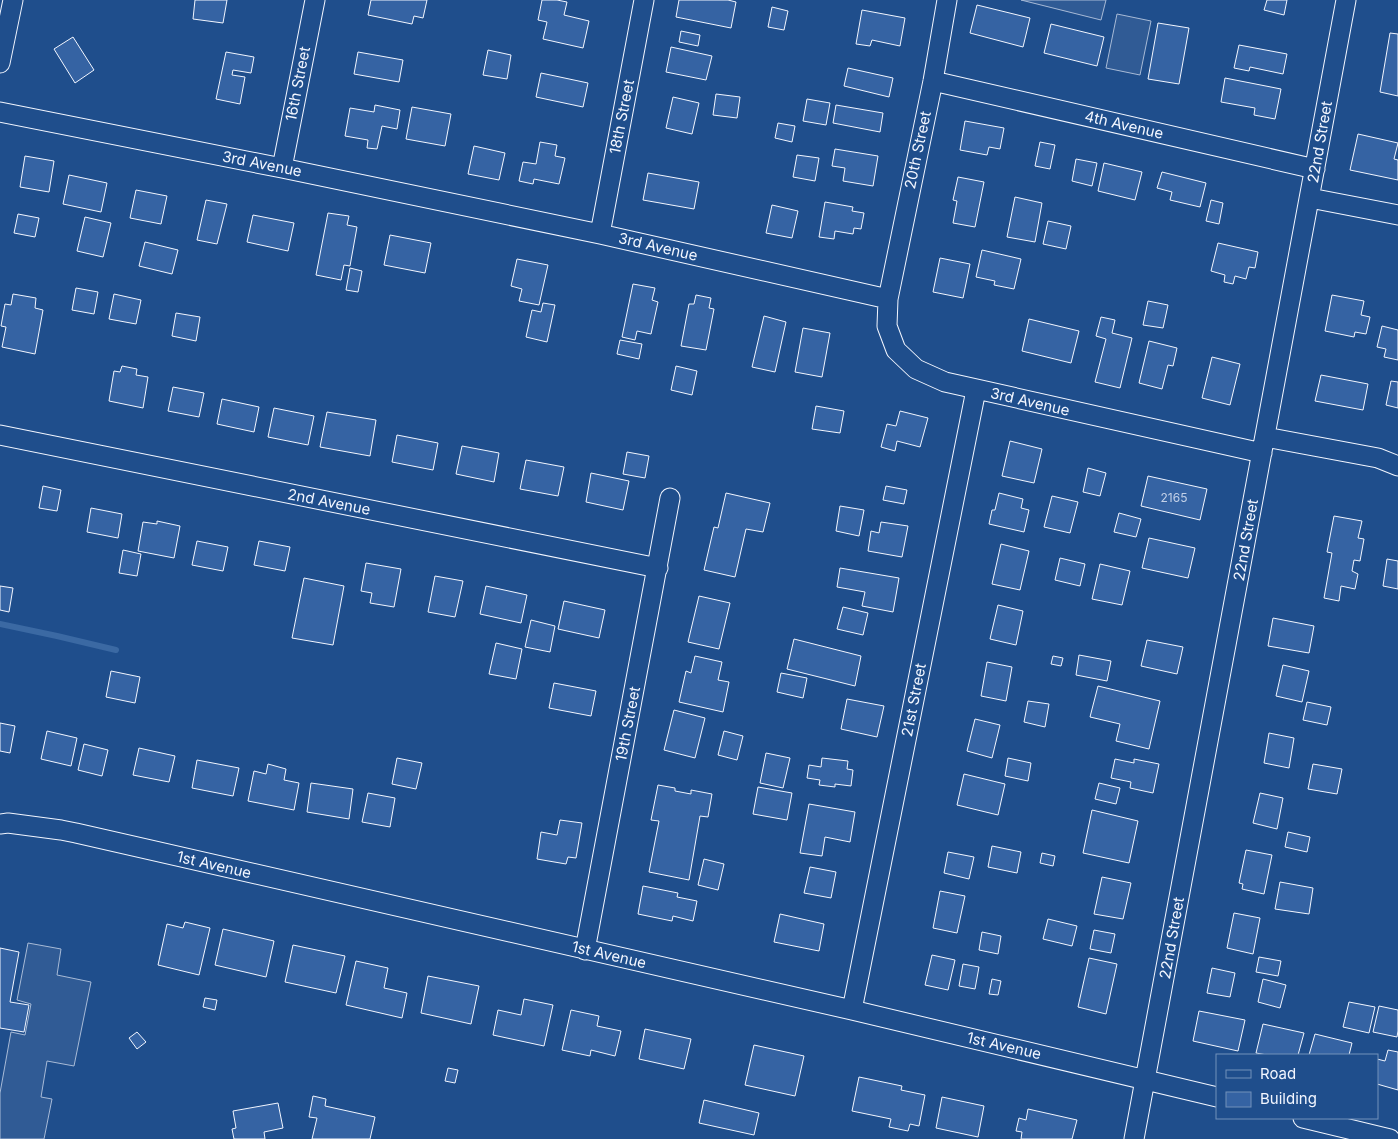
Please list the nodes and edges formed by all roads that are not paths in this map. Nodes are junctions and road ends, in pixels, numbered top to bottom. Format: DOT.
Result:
graph roads {
  1 [pos="12,0"];
  2 [pos="315,0"];
  3 [pos="644,0"];
  4 [pos="947,0"];
  5 [pos="1346,0"];
  6 [pos="0,63"];
  7 [pos="933,81"];
  8 [pos="0,112"];
  9 [pos="282,168"];
  10 [pos="1315,169"];
  11 [pos="1310,198"];
  12 [pos="1398,215"];
  13 [pos="600,234"];
  14 [pos="888,299"];
  15 [pos="976,390"];
  16 [pos="0,435"];
  17 [pos="1263,445"];
  18 [pos="1398,466"];
  19 [pos="670,498"];
  20 [pos="658,568"];
  21 [pos="0,824"];
  22 [pos="585,950"];
  23 [pos="852,1010"];
  24 [pos="1146,1080"];
  25 [pos="1216,1097"];
  26 [pos="1307,1119"];
  27 [pos="1134,1139"];
  28 [pos="1390,1139"];
  1 -- 6 [label="street"];
  2 -- 9 [label="street, 16th Street"];
  3 -- 13 [label="street, 18th Street"];
  4 -- 7 [label="street, 20th Street"];
  5 -- 10 [label="street, 22nd Street"];
  7 -- 10 [label="street, 4th Avenue"];
  7 -- 14 [label="street, 20th Street"];
  8 -- 9 [label="street, 3rd Avenue"];
  9 -- 13 [label="street, 3rd Avenue"];
  10 -- 11 [label="street, 22nd Street"];
  11 -- 12 [label="street"];
  11 -- 17 [label="street, 22nd Street"];
  13 -- 14 [label="street, 3rd Avenue"];
  14 -- 15 [label="street, 3rd Avenue"];
  15 -- 17 [label="street, 3rd Avenue"];
  15 -- 23 [label="street, 21st Street"];
  16 -- 20 [label="street, 2nd Avenue"];
  17 -- 18 [label="street, 3rd Avenue"];
  17 -- 24 [label="street, 22nd Street"];
  19 -- 20 [label="street, 19th Street"];
  20 -- 22 [label="street, 19th Street"];
  21 -- 22 [label="street, 1st Avenue"];
  22 -- 23 [label="street, 1st Avenue"];
  23 -- 24 [label="street, 1st Avenue"];
  24 -- 25 [label="street, 1st Avenue"];
  24 -- 27 [label="street, 22nd Street"];
  26 -- 28 [label="street"];
}
